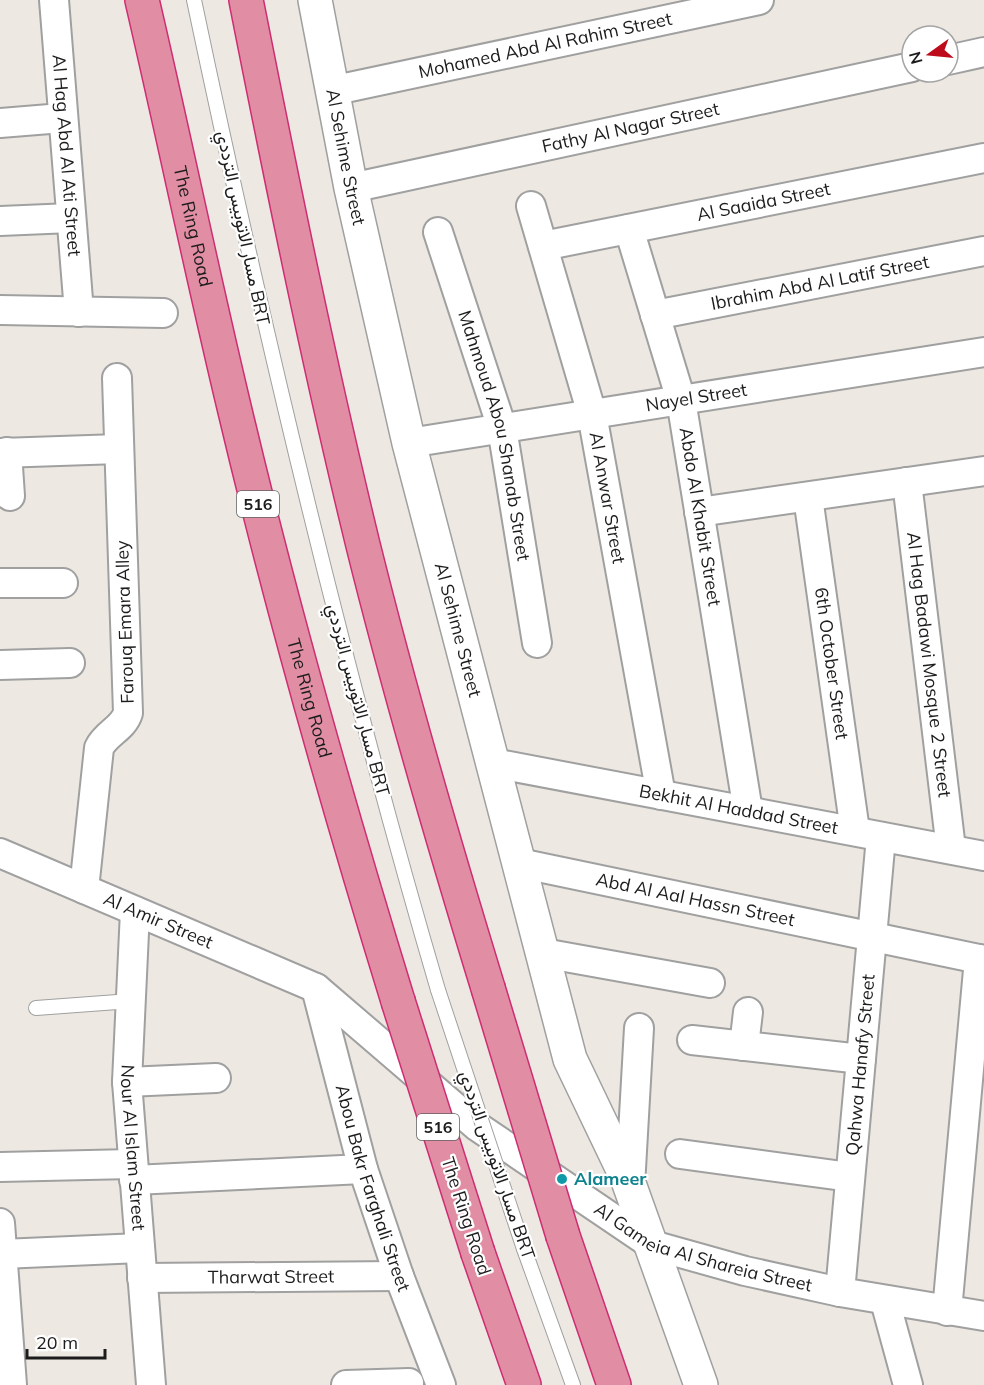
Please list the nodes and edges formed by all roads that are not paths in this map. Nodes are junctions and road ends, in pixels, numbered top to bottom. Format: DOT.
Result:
graph roads {
  1 [pos="54,0"];
  2 [pos="142,0"];
  3 [pos="194,0"];
  4 [pos="246,0"];
  5 [pos="315,0"];
  6 [pos="759,0"];
  7 [pos="984,52"];
  8 [pos="960,57"];
  9 [pos="900,71"];
  10 [pos="331,91"];
  11 [pos="62,118"];
  12 [pos="0,123"];
  13 [pos="984,158"];
  14 [pos="351,188"];
  15 [pos="531,206"];
  16 [pos="71,218"];
  17 [pos="0,221"];
  18 [pos="629,229"];
  19 [pos="438,232"];
  20 [pos="543,246"];
  21 [pos="984,251"];
  22 [pos="0,310"];
  23 [pos="79,312"];
  24 [pos="162,313"];
  25 [pos="655,315"];
  26 [pos="984,351"];
  27 [pos="117,378"];
  28 [pos="681,400"];
  29 [pos="592,414"];
  30 [pos="502,428"];
  31 [pos="410,443"];
  32 [pos="119,449"];
  33 [pos="3,452"];
  34 [pos="984,471"];
  35 [pos="907,482"];
  36 [pos="10,496"];
  37 [pos="808,496"];
  38 [pos="699,512"];
  39 [pos="63,583"];
  40 [pos="0,584"];
  41 [pos="537,643"];
  42 [pos="70,663"];
  43 [pos="0,665"];
  44 [pos="493,763"];
  45 [pos="662,795"];
  46 [pos="748,811"];
  47 [pos="868,834"];
  48 [pos="951,849"];
  49 [pos="0,853"];
  50 [pos="984,856"];
  51 [pos="519,863"];
  52 [pos="84,889"];
  53 [pos="135,911"];
  54 [pos="872,937"];
  55 [pos="543,953"];
  56 [pos="982,959"];
  57 [pos="710,982"];
  58 [pos="316,988"];
  59 [pos="131,1001"];
  60 [pos="36,1008"];
  61 [pos="748,1012"];
  62 [pos="639,1028"];
  63 [pos="692,1040"];
  64 [pos="744,1046"];
  65 [pos="861,1059"];
  66 [pos="216,1078"];
  67 [pos="128,1082"];
  68 [pos="680,1154"];
  69 [pos="0,1167"];
  70 [pos="363,1169"];
  71 [pos="133,1172"];
  72 [pos="850,1177"];
  73 [pos="630,1186"];
  74 [pos="0,1223"];
  75 [pos="652,1245"];
  76 [pos="140,1248"];
  77 [pos="2,1254"];
  78 [pos="399,1276"];
  79 [pos="142,1278"];
  80 [pos="840,1292"];
  81 [pos="885,1301"];
  82 [pos="3,1305"];
  83 [pos="947,1311"];
  84 [pos="984,1316"];
  85 [pos="421,1332"];
  86 [pos="409,1384"];
  87 [pos="12,1385"];
  88 [pos="151,1385"];
  89 [pos="346,1385"];
  90 [pos="441,1385"];
  91 [pos="524,1385"];
  92 [pos="573,1385"];
  93 [pos="614,1385"];
  94 [pos="701,1385"];
  95 [pos="908,1385"];
  1 -- 11 [label="street, Al Hag Abd Al Ati Street"];
  2 -- 91 [label="highway, The Ring Road / 516, bridge"];
  3 -- 92 [label="lane, مسار الاتوبيس الترددي BRT, bridge"];
  4 -- 93 [label="highway, bridge"];
  5 -- 10 [label="street, Al Sehime Street"];
  6 -- 10 [label="street, Mohamed Abd Al Rahim Street"];
  7 -- 8 [label="street"];
  9 -- 14 [label="street, Fathy Al Nagar Street"];
  10 -- 14 [label="street, Al Sehime Street"];
  11 -- 12 [label="street"];
  11 -- 16 [label="street, Al Hag Abd Al Ati Street"];
  13 -- 18 [label="street, Al Saaida Street"];
  14 -- 31 [label="street, Al Sehime Street"];
  15 -- 20 [label="street, Al Anwar Street"];
  16 -- 17 [label="street"];
  16 -- 23 [label="street, Al Hag Abd Al Ati Street"];
  18 -- 20 [label="street, Al Saaida Street"];
  18 -- 25 [label="street, Abdo Al Khabit Street"];
  19 -- 30 [label="street, Mahmoud Abou Shanab Street"];
  20 -- 29 [label="street, Al Anwar Street"];
  21 -- 25 [label="street, Ibrahim Abd Al Latif Street"];
  22 -- 23 [label="street"];
  23 -- 24 [label="street"];
  25 -- 28 [label="street, Abdo Al Khabit Street"];
  26 -- 28 [label="street, Nayel Street"];
  27 -- 32 [label="street, Farouq Emara Alley"];
  28 -- 29 [label="street, Nayel Street"];
  28 -- 38 [label="street, Abdo Al Khabit Street"];
  29 -- 30 [label="street, Nayel Street"];
  29 -- 45 [label="street, Al Anwar Street"];
  30 -- 31 [label="street, Nayel Street"];
  30 -- 41 [label="street, Mahmoud Abou Shanab Street"];
  31 -- 44 [label="street, Al Sehime Street"];
  32 -- 33 [label="street"];
  32 -- 52 [label="street, Farouq Emara Alley"];
  33 -- 36 [label="street"];
  34 -- 35 [label="street"];
  35 -- 37 [label="street"];
  35 -- 48 [label="street, Al Hag Badawi Mosque 2 Street"];
  37 -- 38 [label="street"];
  37 -- 47 [label="street, 6th October Street"];
  38 -- 46 [label="street, Abdo Al Khabit Street"];
  39 -- 40 [label="street"];
  42 -- 43 [label="street"];
  44 -- 45 [label="street, Bekhit Al Haddad Street"];
  44 -- 51 [label="street, Al Sehime Street"];
  45 -- 46 [label="street, Bekhit Al Haddad Street"];
  46 -- 47 [label="street, Bekhit Al Haddad Street"];
  47 -- 48 [label="street, Bekhit Al Haddad Street"];
  47 -- 54 [label="street, Qahwa Hanafy Street"];
  48 -- 50 [label="street, Bekhit Al Haddad Street"];
  49 -- 52 [label="street, Al Amir Street"];
  51 -- 54 [label="street, Abd Al Aal Hassn Street"];
  51 -- 55 [label="street, Al Sehime Street"];
  52 -- 53 [label="street, Al Amir Street"];
  53 -- 58 [label="street, Al Amir Street"];
  53 -- 59 [label="street, Nour Al Islam Street"];
  54 -- 56 [label="street, Abd Al Aal Hassn Street"];
  54 -- 65 [label="street, Qahwa Hanafy Street"];
  55 -- 57 [label="street"];
  55 -- 73 [label="street, Al Sehime Street"];
  56 -- 83 [label="street"];
  58 -- 70 [label="street, Abou Bakr Farghali Street"];
  58 -- 75 [label="street, Al Gameia Al Shareia Street"];
  59 -- 60 [label="lane"];
  59 -- 67 [label="street, Nour Al Islam Street"];
  61 -- 64 [label="street"];
  62 -- 73 [label="street"];
  63 -- 64 [label="street"];
  64 -- 65 [label="street"];
  65 -- 72 [label="street, Qahwa Hanafy Street"];
  66 -- 67 [label="street"];
  67 -- 71 [label="street, Nour Al Islam Street"];
  68 -- 72 [label="street"];
  69 -- 71 [label="street"];
  70 -- 71 [label="street"];
  70 -- 78 [label="street, Abou Bakr Farghali Street"];
  71 -- 76 [label="street, Nour Al Islam Street"];
  72 -- 80 [label="street, Qahwa Hanafy Street"];
  73 -- 75 [label="street, Al Sehime Street"];
  74 -- 77 [label="street"];
  75 -- 80 [label="street, Al Gameia Al Shareia Street"];
  75 -- 94 [label="street, Al Sehime Street"];
  76 -- 77 [label="street"];
  76 -- 79 [label="street, Nour Al Islam Street"];
  77 -- 82 [label="street"];
  78 -- 79 [label="street, Tharwat Street"];
  78 -- 85 [label="street, Abou Bakr Farghali Street"];
  79 -- 88 [label="street, Nour Al Islam Street"];
  80 -- 81 [label="street, Al Gameia Al Shareia Street"];
  81 -- 83 [label="street, Al Gameia Al Shareia Street"];
  81 -- 95 [label="street"];
  82 -- 87 [label="street"];
  83 -- 84 [label="street, Al Gameia Al Shareia Street"];
  85 -- 86 [label="street"];
  85 -- 90 [label="street, Abou Bakr Farghali Street"];
  86 -- 89 [label="street"];
}
